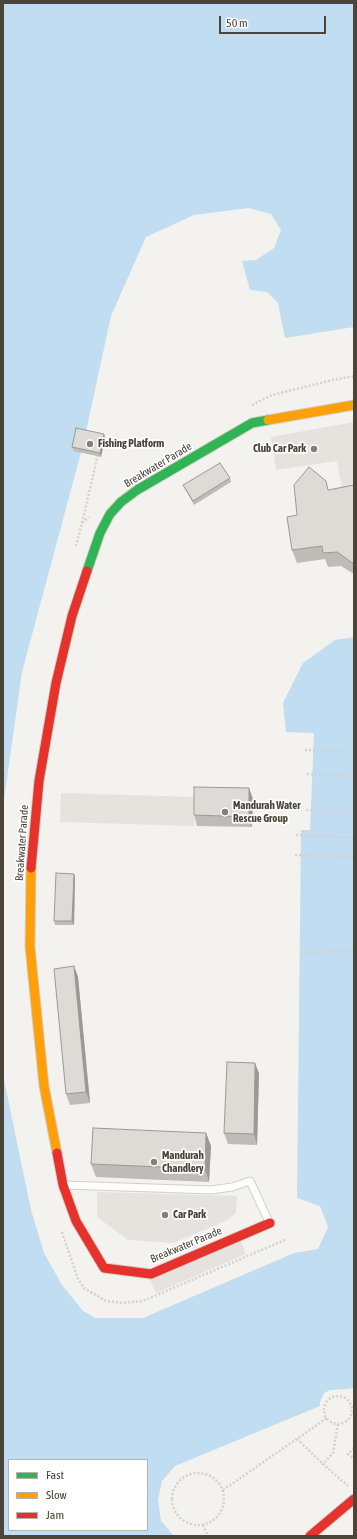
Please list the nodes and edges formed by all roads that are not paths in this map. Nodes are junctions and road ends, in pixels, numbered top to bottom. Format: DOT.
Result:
graph roads {
  1 [pos="354,405"];
  2 [pos="63,1185"];
  3 [pos="270,1223"];
  4 [pos="354,1499"];
  5 [pos="310,1536"];
  1 -- 2 [label="street, Breakwater Parade"];
  2 -- 3 [label="lane"];
  2 -- 3 [label="street, Breakwater Parade"];
  4 -- 5 [label="street"];
}
